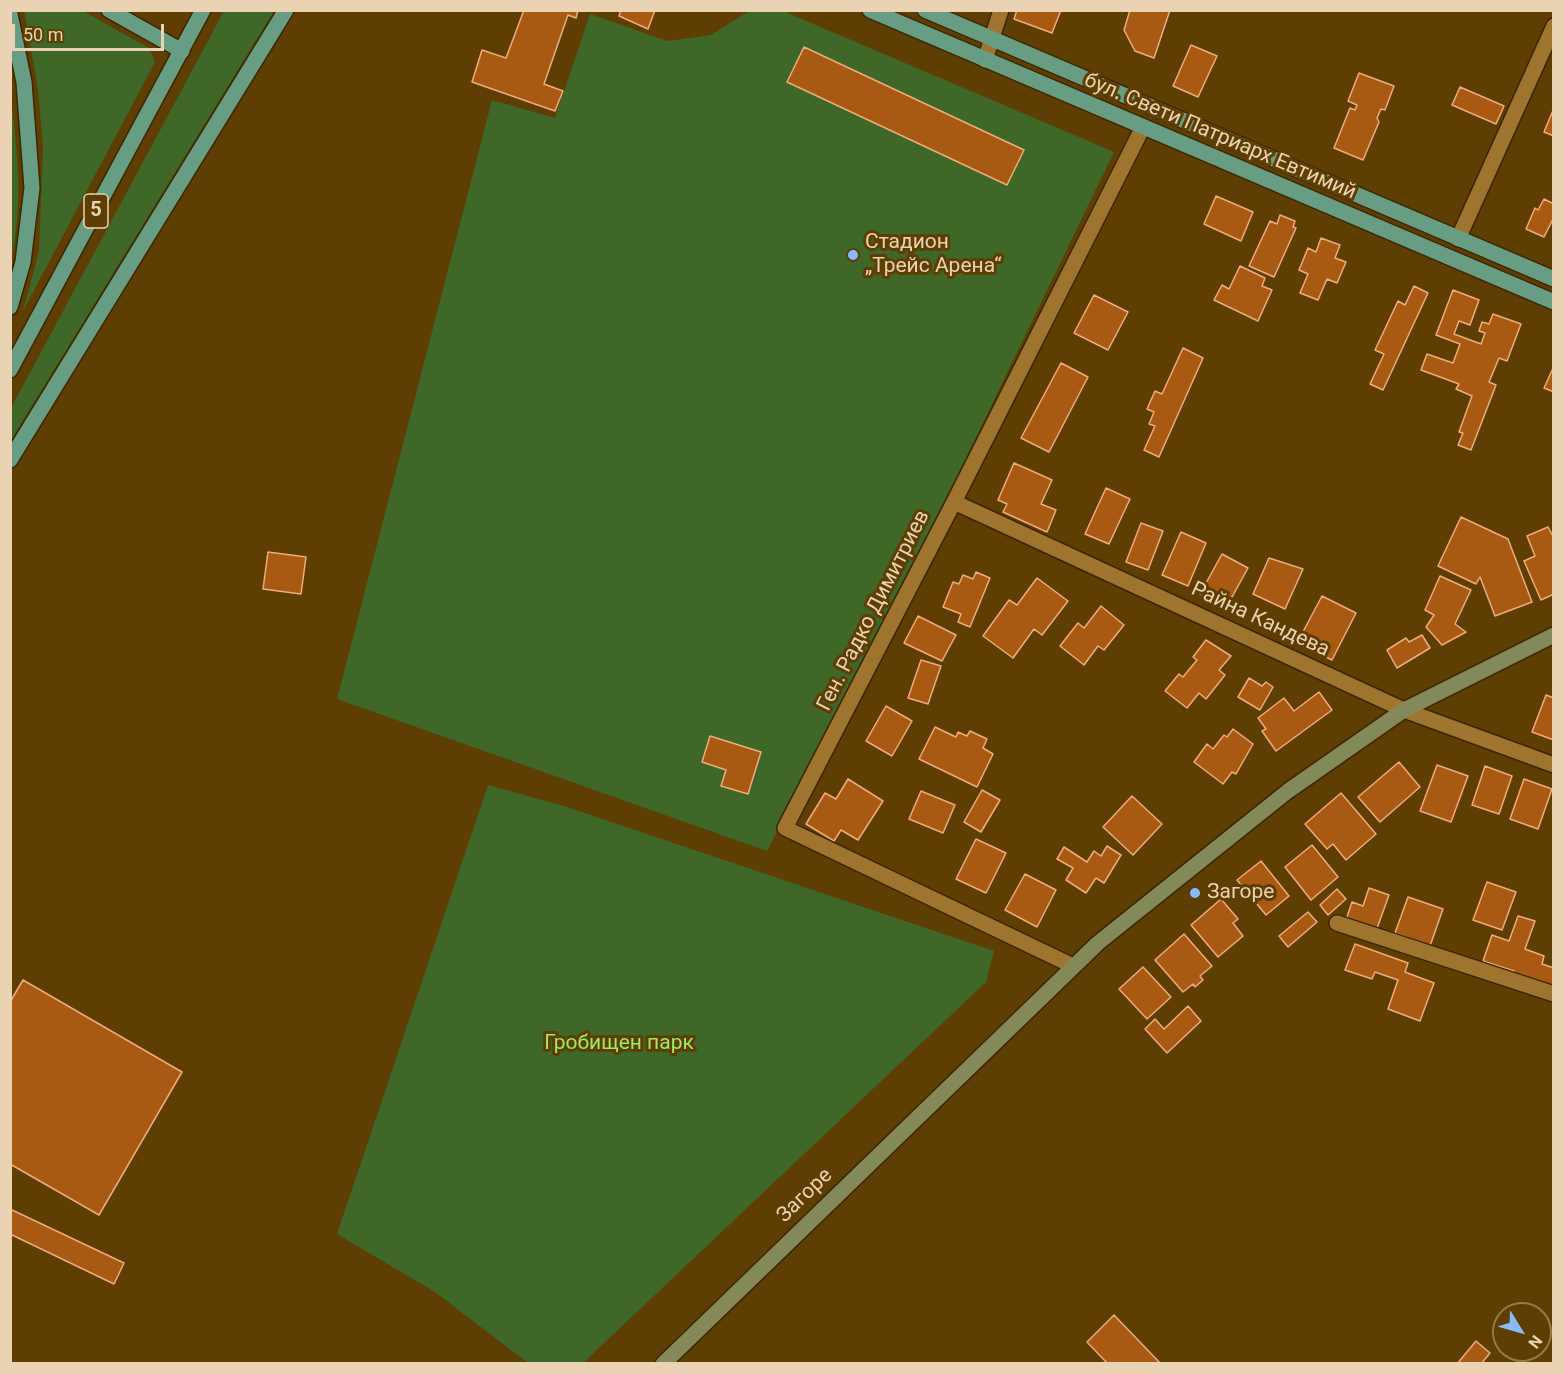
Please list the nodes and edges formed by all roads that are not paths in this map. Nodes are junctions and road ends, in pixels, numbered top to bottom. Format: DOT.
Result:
graph roads {
  1 [pos="109,10"];
  2 [pos="203,10"];
  3 [pos="286,10"];
  4 [pos="870,10"];
  5 [pos="924,10"];
  6 [pos="1002,10"];
  7 [pos="10,14"];
  8 [pos="1554,26"];
  9 [pos="992,40"];
  10 [pos="182,51"];
  11 [pos="985,60"];
  12 [pos="1143,127"];
  13 [pos="1458,239"];
  14 [pos="1554,279"];
  15 [pos="1554,302"];
  16 [pos="10,307"];
  17 [pos="10,370"];
  18 [pos="10,460"];
  19 [pos="954,502"];
  20 [pos="1554,635"];
  21 [pos="1404,710"];
  22 [pos="1554,765"];
  23 [pos="1337,923"];
  24 [pos="1073,966"];
  25 [pos="1554,994"];
  26 [pos="663,1364"];
  1 -- 10 [label="main road"];
  2 -- 10 [label="main road, 5"];
  3 -- 18 [label="main road"];
  4 -- 11 [label="main road, бул. Свети Патриарх Евтимий"];
  5 -- 9 [label="main road, бул. Свети Патриарх Евтимий"];
  6 -- 9 [label="street"];
  7 -- 16 [label="main road"];
  8 -- 13 [label="street"];
  9 -- 11 [label="street"];
  9 -- 13 [label="main road, бул. Свети Патриарх Евтимий"];
  10 -- 17 [label="main road, 5"];
  11 -- 12 [label="main road, бул. Свети Патриарх Евтимий"];
  12 -- 15 [label="main road, бул. Свети Патриарх Евтимий"];
  12 -- 19 [label="street, Ген. Радко Димитриев"];
  13 -- 14 [label="main road, бул. Свети Патриарх Евтимий"];
  19 -- 21 [label="street, Райна Кандева"];
  19 -- 24 [label="street, Ген. Радко Димитриев"];
  20 -- 21 [label="street, Загоре"];
  21 -- 22 [label="street, Райна Кандева"];
  21 -- 24 [label="street, Загоре"];
  23 -- 25 [label="street"];
  24 -- 26 [label="street, Загоре"];
}
